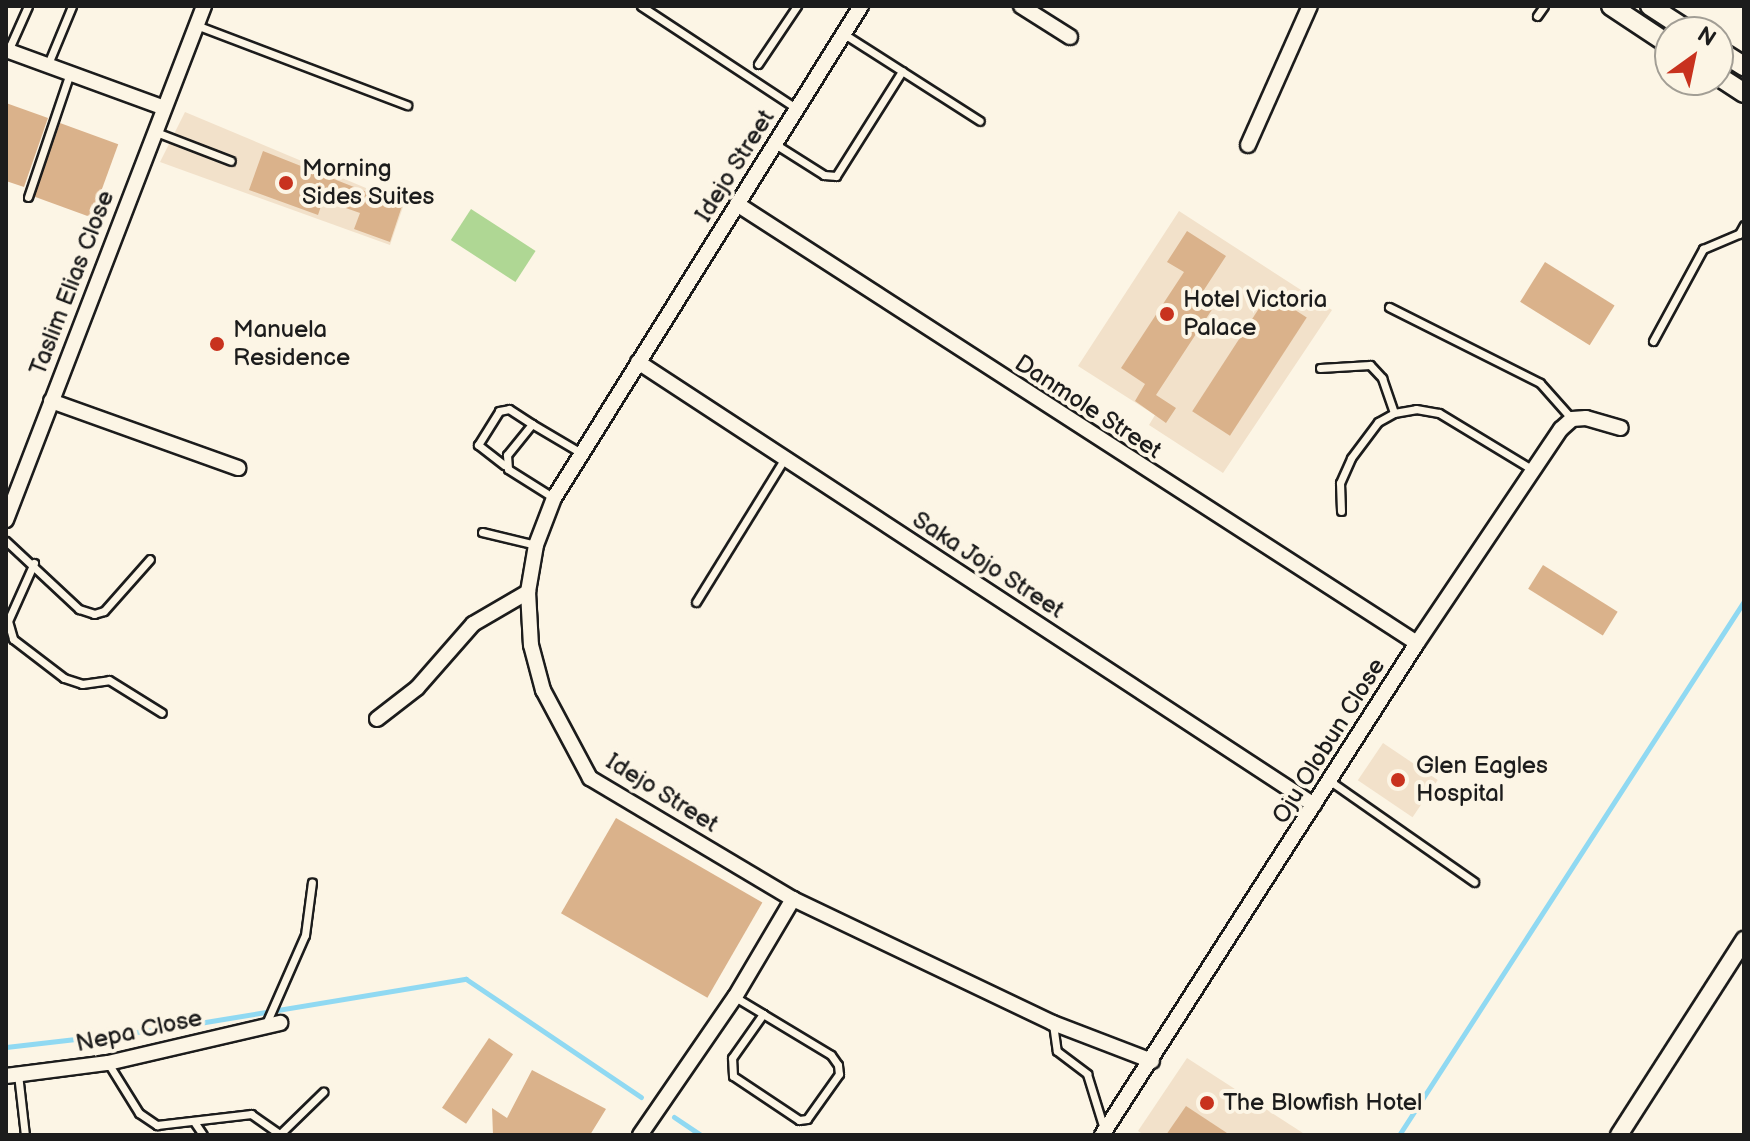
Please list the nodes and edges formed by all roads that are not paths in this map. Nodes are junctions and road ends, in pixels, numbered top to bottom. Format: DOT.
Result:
graph roads {
  1 [pos="28,6"];
  2 [pos="72,6"];
  3 [pos="204,6"];
  4 [pos="641,6"];
  5 [pos="797,6"];
  6 [pos="1021,6"];
  7 [pos="1310,6"];
  8 [pos="1544,6"];
  9 [pos="1611,6"];
  10 [pos="857,7"];
  11 [pos="1537,16"];
  12 [pos="196,25"];
  13 [pos="844,34"];
  14 [pos="1654,34"];
  15 [pos="1070,37"];
  16 [pos="7,51"];
  17 [pos="48,64"];
  18 [pos="758,64"];
  19 [pos="902,71"];
  20 [pos="70,73"];
  21 [pos="407,105"];
  22 [pos="162,107"];
  23 [pos="797,109"];
  24 [pos="980,121"];
  25 [pos="154,131"];
  26 [pos="775,144"];
  27 [pos="1248,145"];
  28 [pos="231,161"];
  29 [pos="28,197"];
  30 [pos="737,204"];
  31 [pos="1744,225"];
  32 [pos="1389,307"];
  33 [pos="1653,341"];
  34 [pos="638,362"];
  35 [pos="1320,368"];
  36 [pos="51,401"];
  37 [pos="1394,413"];
  38 [pos="1572,419"];
  39 [pos="532,424"];
  40 [pos="1621,428"];
  41 [pos="581,453"];
  42 [pos="785,458"];
  43 [pos="504,465"];
  44 [pos="238,468"];
  45 [pos="1533,470"];
  46 [pos="554,498"];
  47 [pos="1341,511"];
  48 [pos="6,520"];
  49 [pos="482,532"];
  50 [pos="6,541"];
  51 [pos="536,545"];
  52 [pos="150,559"];
  53 [pos="34,563"];
  54 [pos="528,592"];
  55 [pos="696,602"];
  56 [pos="1417,643"];
  57 [pos="162,713"];
  58 [pos="377,719"];
  59 [pos="1330,781"];
  60 [pos="1314,805"];
  61 [pos="312,882"];
  62 [pos="1474,882"];
  63 [pos="793,899"];
  64 [pos="1744,940"];
  65 [pos="735,997"];
  66 [pos="763,1014"];
  67 [pos="273,1020"];
  68 [pos="1053,1023"];
  69 [pos="1152,1061"];
  70 [pos="108,1063"];
  71 [pos="12,1075"];
  72 [pos="323,1092"];
  73 [pos="195,1123"];
  74 [pos="1104,1133"];
  75 [pos="25,1135"];
  76 [pos="203,1135"];
  77 [pos="280,1135"];
  78 [pos="641,1135"];
  79 [pos="1619,1135"];
  1 -- 16 [label="lane"];
  2 -- 17 [label="lane"];
  3 -- 12 [label="street, Taslim Elias Close"];
  4 -- 23 [label="lane"];
  5 -- 18 [label="lane"];
  6 -- 15 [label="street"];
  7 -- 27 [label="street"];
  8 -- 11 [label="lane"];
  9 -- 14 [label="main road"];
  10 -- 13 [label="street, Idejo Street"];
  12 -- 21 [label="lane"];
  12 -- 22 [label="street, Taslim Elias Close"];
  13 -- 19 [label="lane"];
  13 -- 23 [label="street, Idejo Street"];
  16 -- 17 [label="street"];
  17 -- 20 [label="street"];
  19 -- 24 [label="lane"];
  19 -- 26 [label="lane"];
  20 -- 22 [label="street"];
  20 -- 29 [label="lane"];
  22 -- 25 [label="street, Taslim Elias Close"];
  23 -- 26 [label="street, Idejo Street"];
  25 -- 28 [label="lane"];
  25 -- 36 [label="street, Taslim Elias Close"];
  26 -- 30 [label="street, Idejo Street"];
  30 -- 34 [label="street, Idejo Street"];
  30 -- 56 [label="street, Danmole Street"];
  31 -- 33 [label="lane"];
  32 -- 38 [label="lane"];
  34 -- 41 [label="street, Idejo Street"];
  34 -- 42 [label="street, Saka Jojo Street"];
  35 -- 37 [label="lane"];
  36 -- 44 [label="street"];
  36 -- 48 [label="street, Taslim Elias Close"];
  37 -- 45 [label="lane"];
  37 -- 47 [label="lane"];
  38 -- 40 [label="street"];
  38 -- 45 [label="street, Oju Olobun Close"];
  39 -- 41 [label="lane"];
  39 -- 43 [label="lane"];
  39 -- 43 [label="lane"];
  41 -- 46 [label="street, Idejo Street"];
  42 -- 55 [label="lane"];
  42 -- 60 [label="street, Saka Jojo Street"];
  43 -- 46 [label="lane"];
  45 -- 56 [label="street, Oju Olobun Close"];
  46 -- 51 [label="street, Idejo Street"];
  49 -- 51 [label="lane"];
  50 -- 53 [label="lane"];
  51 -- 54 [label="street, Idejo Street"];
  52 -- 53 [label="lane"];
  53 -- 57 [label="lane"];
  54 -- 58 [label="street"];
  54 -- 63 [label="street, Idejo Street"];
  56 -- 59 [label="street, Oju Olobun Close"];
  59 -- 60 [label="street, Oju Olobun Close"];
  59 -- 62 [label="lane"];
  60 -- 69 [label="street, Oju Olobun Close"];
  61 -- 67 [label="lane"];
  63 -- 65 [label="street"];
  63 -- 68 [label="street, Idejo Street"];
  64 -- 79 [label="street"];
  65 -- 66 [label="lane"];
  65 -- 78 [label="street"];
  66 -- 66 [label="lane"];
  67 -- 70 [label="street, Nepa Close"];
  68 -- 69 [label="street, Idejo Street"];
  68 -- 74 [label="lane"];
  69 -- 74 [label="street, Oju Olobun Close"];
  70 -- 71 [label="street, Nepa Close"];
  70 -- 73 [label="lane"];
  71 -- 75 [label="lane"];
  72 -- 77 [label="lane"];
  73 -- 76 [label="lane"];
  73 -- 77 [label="lane"];
}
